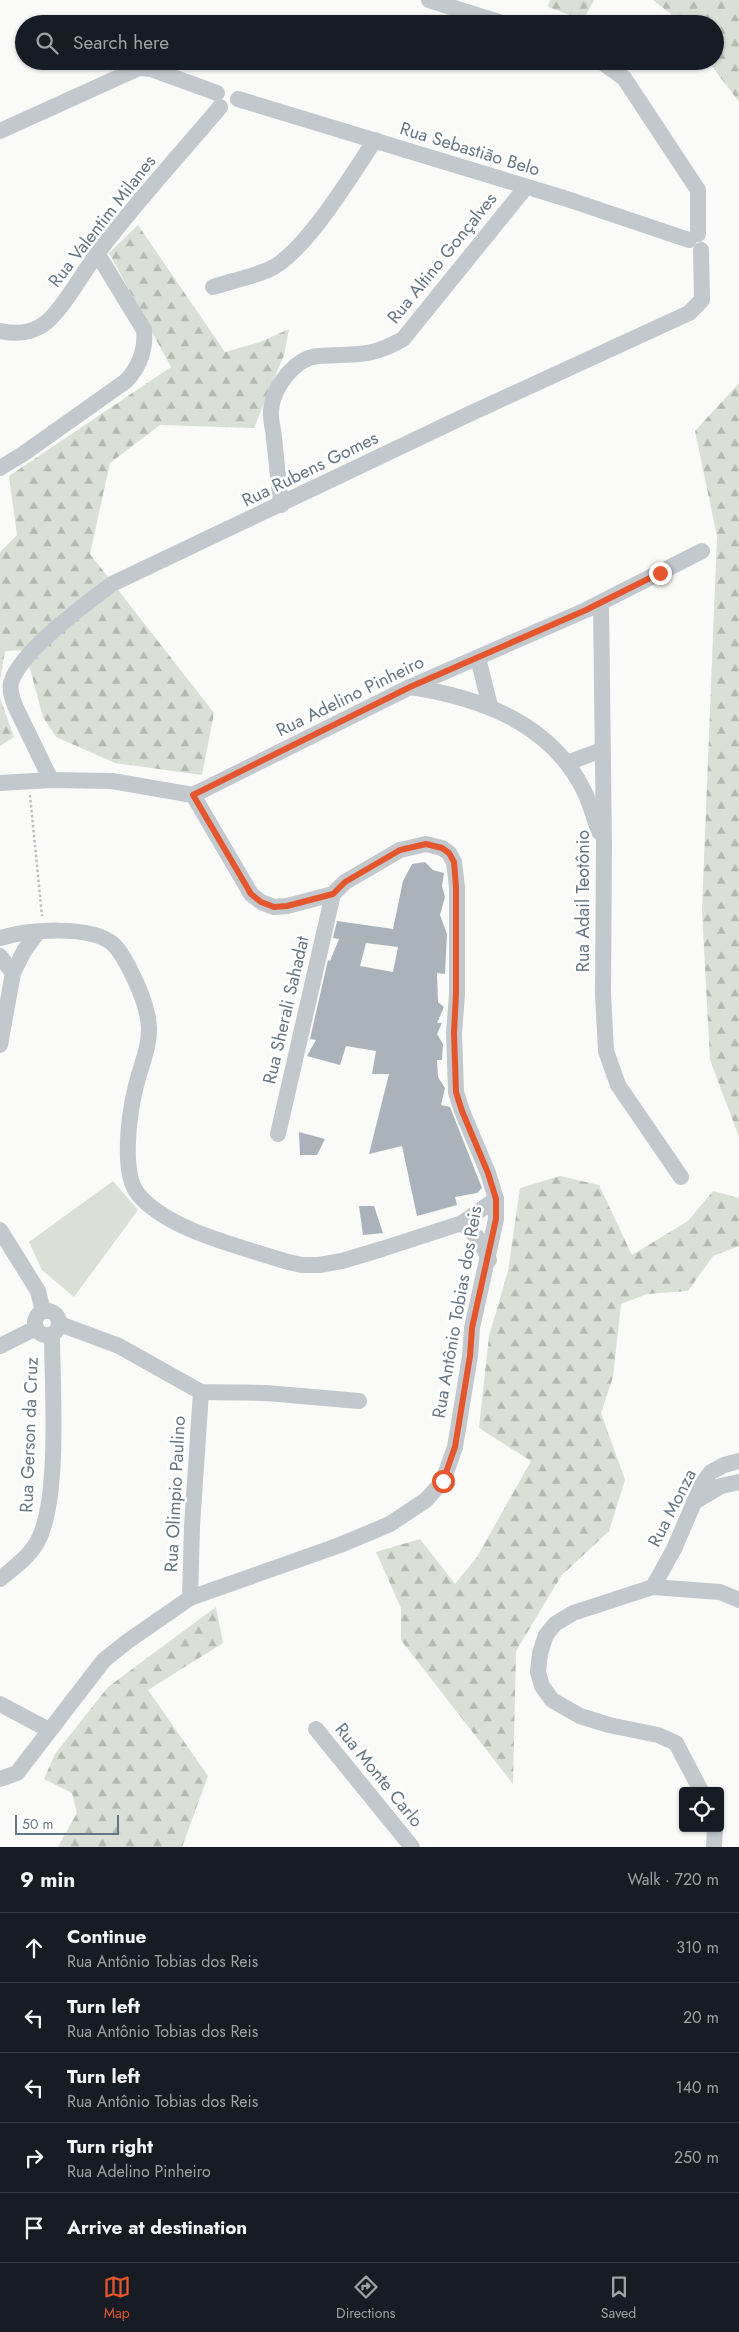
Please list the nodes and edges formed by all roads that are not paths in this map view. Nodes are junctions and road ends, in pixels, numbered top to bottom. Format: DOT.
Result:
graph roads {
  1 [pos="429,0"];
  2 [pos="476,15"];
  3 [pos="135,70"];
  4 [pos="153,70"];
  5 [pos="613,70"];
  6 [pos="219,100"];
  7 [pos="0,130"];
  8 [pos="375,140"];
  9 [pos="526,187"];
  10 [pos="696,241"];
  11 [pos="97,253"];
  12 [pos="213,287"];
  13 [pos="0,330"];
  14 [pos="0,468"];
  15 [pos="281,505"];
  16 [pos="702,551"];
  17 [pos="601,603"];
  18 [pos="478,658"];
  19 [pos="410,687"];
  20 [pos="490,706"];
  21 [pos="602,750"];
  22 [pos="566,763"];
  23 [pos="51,780"];
  24 [pos="0,783"];
  25 [pos="193,795"];
  26 [pos="604,845"];
  27 [pos="333,894"];
  28 [pos="40,933"];
  29 [pos="0,938"];
  30 [pos="0,956"];
  31 [pos="13,973"];
  32 [pos="0,1045"];
  33 [pos="278,1134"];
  34 [pos="682,1178"];
  35 [pos="496,1199"];
  36 [pos="462,1223"];
  37 [pos="0,1230"];
  38 [pos="489,1260"];
  39 [pos="43,1312"];
  40 [pos="36,1328"];
  41 [pos="56,1329"];
  42 [pos="0,1346"];
  43 [pos="201,1392"];
  44 [pos="359,1401"];
  45 [pos="739,1461"];
  46 [pos="739,1482"];
  47 [pos="694,1502"];
  48 [pos="0,1579"];
  49 [pos="653,1587"];
  50 [pos="190,1598"];
  51 [pos="739,1600"];
  52 [pos="0,1704"];
  53 [pos="316,1729"];
  54 [pos="49,1730"];
  55 [pos="0,1780"];
  56 [pos="699,1787"];
  57 [pos="715,1832"];
  58 [pos="412,1847"];
  59 [pos="714,1847"];
  1 -- 2 [label="street"];
  3 -- 7 [label="street"];
  4 -- 6 [label="street"];
  5 -- 10 [label="street, Rua Rubens Gomes"];
  6 -- 8 [label="street, Rua Sebastião Belo"];
  6 -- 11 [label="street, Rua Valentim Milanes"];
  8 -- 9 [label="street, Rua Sebastião Belo"];
  8 -- 12 [label="street"];
  9 -- 10 [label="street, Rua Sebastião Belo"];
  9 -- 15 [label="street, Rua Altino Gonçalves"];
  10 -- 15 [label="street, Rua Rubens Gomes"];
  11 -- 13 [label="street, Rua Valentim Milanes"];
  11 -- 14 [label="street"];
  15 -- 23 [label="street, Rua Rubens Gomes"];
  16 -- 17 [label="street, Rua Adelino Pinheiro"];
  17 -- 18 [label="street, Rua Adelino Pinheiro"];
  17 -- 21 [label="street, Rua Adail Teotônio"];
  18 -- 19 [label="street, Rua Adelino Pinheiro"];
  18 -- 20 [label="street"];
  19 -- 20 [label="street"];
  19 -- 25 [label="street, Rua Adelino Pinheiro"];
  20 -- 22 [label="street"];
  21 -- 22 [label="street"];
  21 -- 26 [label="street, Rua Adail Teotônio"];
  22 -- 26 [label="street"];
  23 -- 24 [label="street"];
  23 -- 25 [label="street"];
  25 -- 27 [label="street, Rua Antônio Tobias dos Reis"];
  26 -- 34 [label="street, Rua Adail Teotônio"];
  27 -- 33 [label="street, Rua Sherali Sahadat"];
  27 -- 35 [label="street, Rua Antônio Tobias dos Reis"];
  28 -- 29 [label="street"];
  28 -- 31 [label="street"];
  28 -- 36 [label="street"];
  30 -- 31 [label="street"];
  31 -- 32 [label="street"];
  35 -- 36 [label="street"];
  35 -- 38 [label="street, Rua Antônio Tobias dos Reis"];
  36 -- 38 [label="street"];
  37 -- 39 [label="street"];
  38 -- 50 [label="street, Rua Antônio Tobias dos Reis"];
  39 -- 40 [label="street"];
  39 -- 41 [label="street"];
  40 -- 41 [label="street"];
  40 -- 42 [label="street"];
  41 -- 43 [label="street"];
  41 -- 48 [label="street, Rua Gerson da Cruz"];
  43 -- 44 [label="street"];
  43 -- 50 [label="street, Rua Olimpio Paulino"];
  45 -- 47 [label="street, Rua Monza"];
  46 -- 47 [label="street"];
  47 -- 49 [label="street, Rua Monza"];
  49 -- 51 [label="street"];
  49 -- 56 [label="street"];
  50 -- 54 [label="street, Rua Antônio Tobias dos Reis"];
  52 -- 54 [label="street"];
  53 -- 58 [label="street, Rua Monte Carlo"];
  54 -- 55 [label="street, Rua Antônio Tobias dos Reis"];
  57 -- 59 [label="street"];
}
